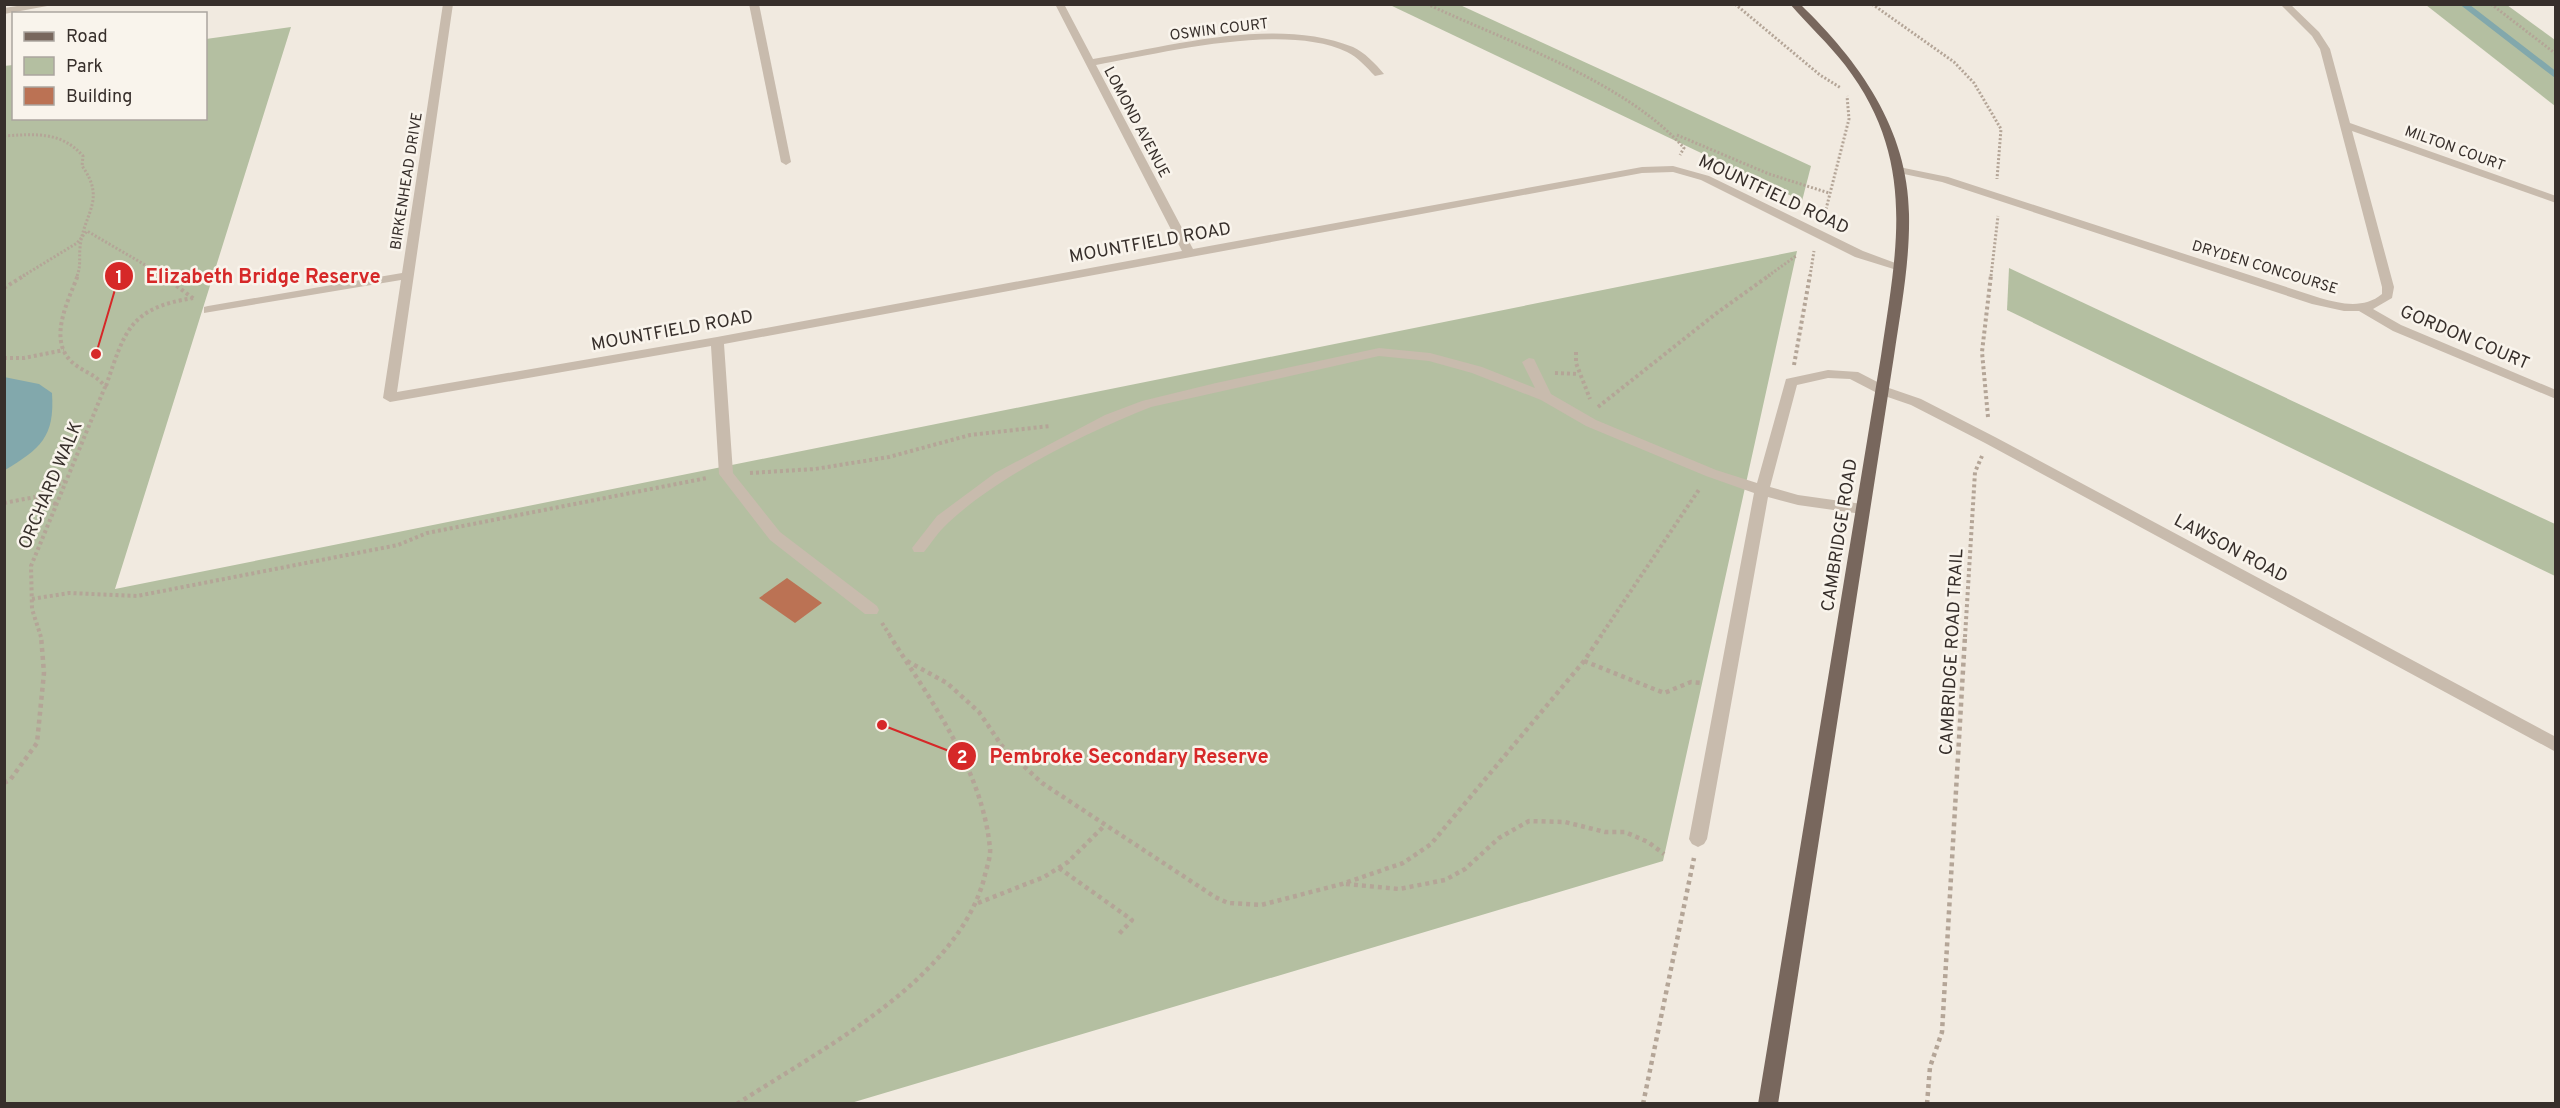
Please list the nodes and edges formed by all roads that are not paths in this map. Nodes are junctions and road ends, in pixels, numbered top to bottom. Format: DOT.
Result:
graph roads {
  1 [pos="54,4"];
  2 [pos="448,4"];
  3 [pos="754,4"];
  4 [pos="1059,4"];
  5 [pos="1794,4"];
  6 [pos="2284,4"];
  7 [pos="4,11"];
  8 [pos="1089,63"];
  9 [pos="1379,74"];
  10 [pos="2345,125"];
  11 [pos="786,162"];
  12 [pos="1899,170"];
  13 [pos="2556,200"];
  14 [pos="1189,253"];
  15 [pos="1900,267"];
  16 [pos="406,276"];
  17 [pos="2361,307"];
  18 [pos="208,310"];
  19 [pos="717,341"];
  20 [pos="1529,362"];
  21 [pos="1884,391"];
  22 [pos="2556,395"];
  23 [pos="1546,397"];
  24 [pos="390,398"];
  25 [pos="1762,490"];
  26 [pos="1862,509"];
  27 [pos="919,548"];
  28 [pos="872,610"];
  29 [pos="2556,745"];
  30 [pos="1698,839"];
  31 [pos="1768,1104"];
  1 -- 7 [label="street"];
  2 -- 16 [label="street, BIRKENHEAD DRIVE"];
  3 -- 11 [label="street"];
  4 -- 8 [label="street, LOMOND AVENUE"];
  5 -- 12 [label="main road, CAMBRIDGE ROAD"];
  6 -- 10 [label="street, DRYDEN CONCOURSE"];
  8 -- 9 [label="street, OSWIN COURT"];
  8 -- 14 [label="street, LOMOND AVENUE"];
  10 -- 13 [label="street, MILTON COURT"];
  10 -- 17 [label="street, DRYDEN CONCOURSE"];
  12 -- 15 [label="main road, CAMBRIDGE ROAD"];
  12 -- 17 [label="street, DRYDEN CONCOURSE"];
  14 -- 15 [label="street, MOUNTFIELD ROAD"];
  14 -- 19 [label="street, MOUNTFIELD ROAD"];
  15 -- 21 [label="main road, CAMBRIDGE ROAD"];
  16 -- 18 [label="street"];
  16 -- 24 [label="street, BIRKENHEAD DRIVE"];
  17 -- 22 [label="street, GORDON COURT"];
  19 -- 24 [label="street, MOUNTFIELD ROAD"];
  19 -- 28 [label="street"];
  20 -- 23 [label="street"];
  21 -- 25 [label="street, LAWSON ROAD"];
  21 -- 26 [label="main road, CAMBRIDGE ROAD"];
  21 -- 29 [label="street, LAWSON ROAD"];
  23 -- 25 [label="street"];
  23 -- 27 [label="street"];
  25 -- 26 [label="street"];
  25 -- 30 [label="street"];
  26 -- 31 [label="main road, CAMBRIDGE ROAD"];
}
